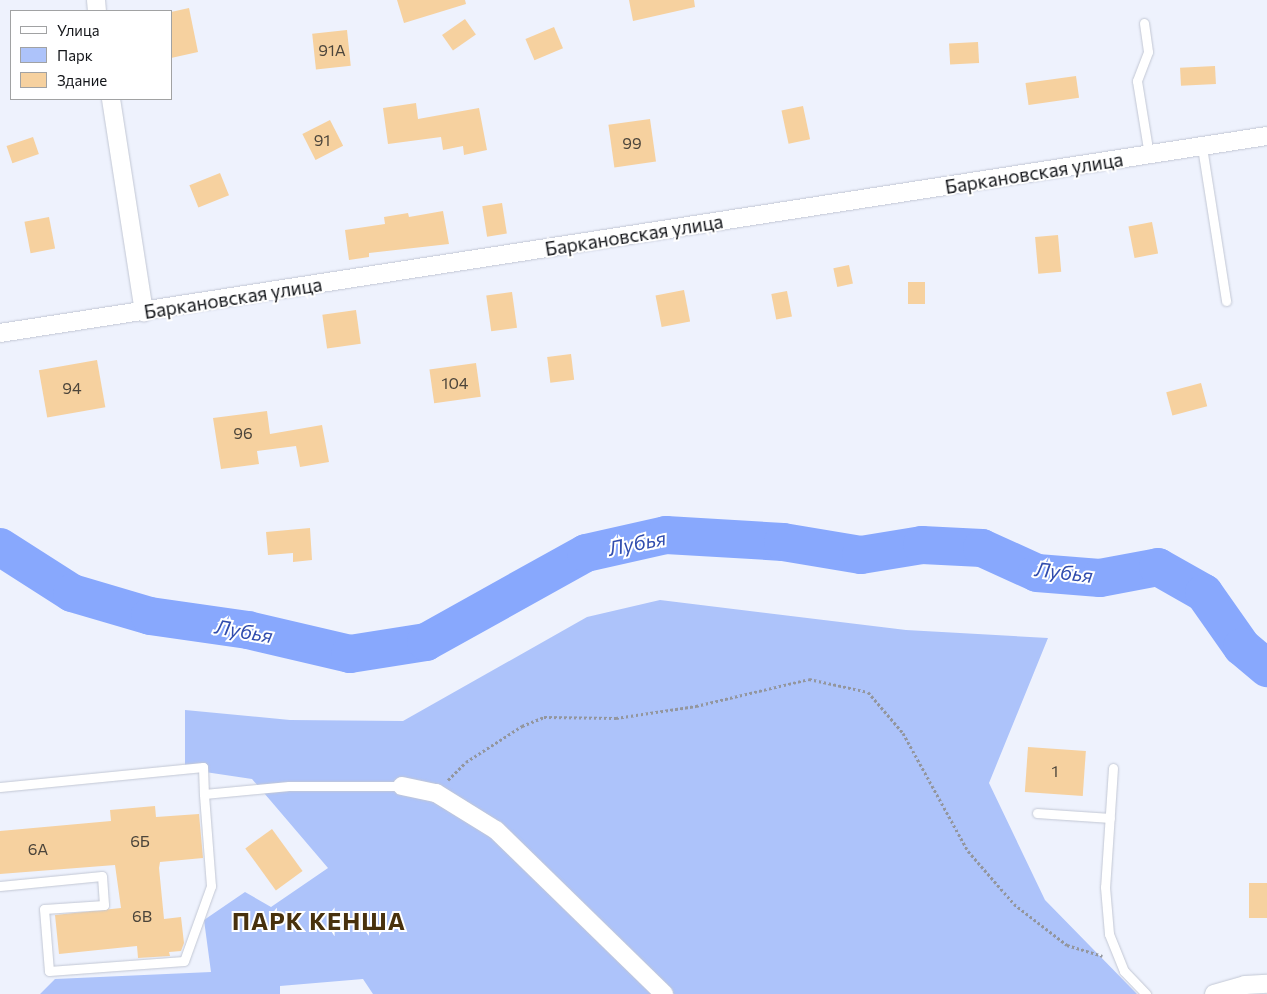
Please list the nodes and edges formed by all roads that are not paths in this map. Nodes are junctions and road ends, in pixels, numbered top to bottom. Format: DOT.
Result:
graph roads {
  1 [pos="1144,23"];
  2 [pos="111,100"];
  3 [pos="1267,136"];
  4 [pos="1202,147"];
  5 [pos="1149,155"];
  6 [pos="1226,301"];
  7 [pos="144,312"];
  8 [pos="0,333"];
  9 [pos="1113,768"];
  10 [pos="402,786"];
  11 [pos="0,787"];
  12 [pos="204,794"];
  13 [pos="1037,813"];
  14 [pos="1110,818"];
  15 [pos="0,886"];
  16 [pos="1267,984"];
  17 [pos="664,994"];
  18 [pos="1146,994"];
  19 [pos="1214,994"];
  1 -- 5 [label="lane"];
  2 -- 7 [label="street"];
  3 -- 4 [label="street, Баркановская улица"];
  4 -- 5 [label="street, Баркановская улица"];
  4 -- 6 [label="lane"];
  5 -- 7 [label="street, Баркановская улица"];
  7 -- 8 [label="street, Баркановская улица"];
  9 -- 14 [label="lane"];
  10 -- 12 [label="lane"];
  10 -- 17 [label="street"];
  11 -- 12 [label="lane"];
  12 -- 15 [label="lane"];
  13 -- 14 [label="lane"];
  14 -- 18 [label="lane"];
  16 -- 19 [label="street"];
}
